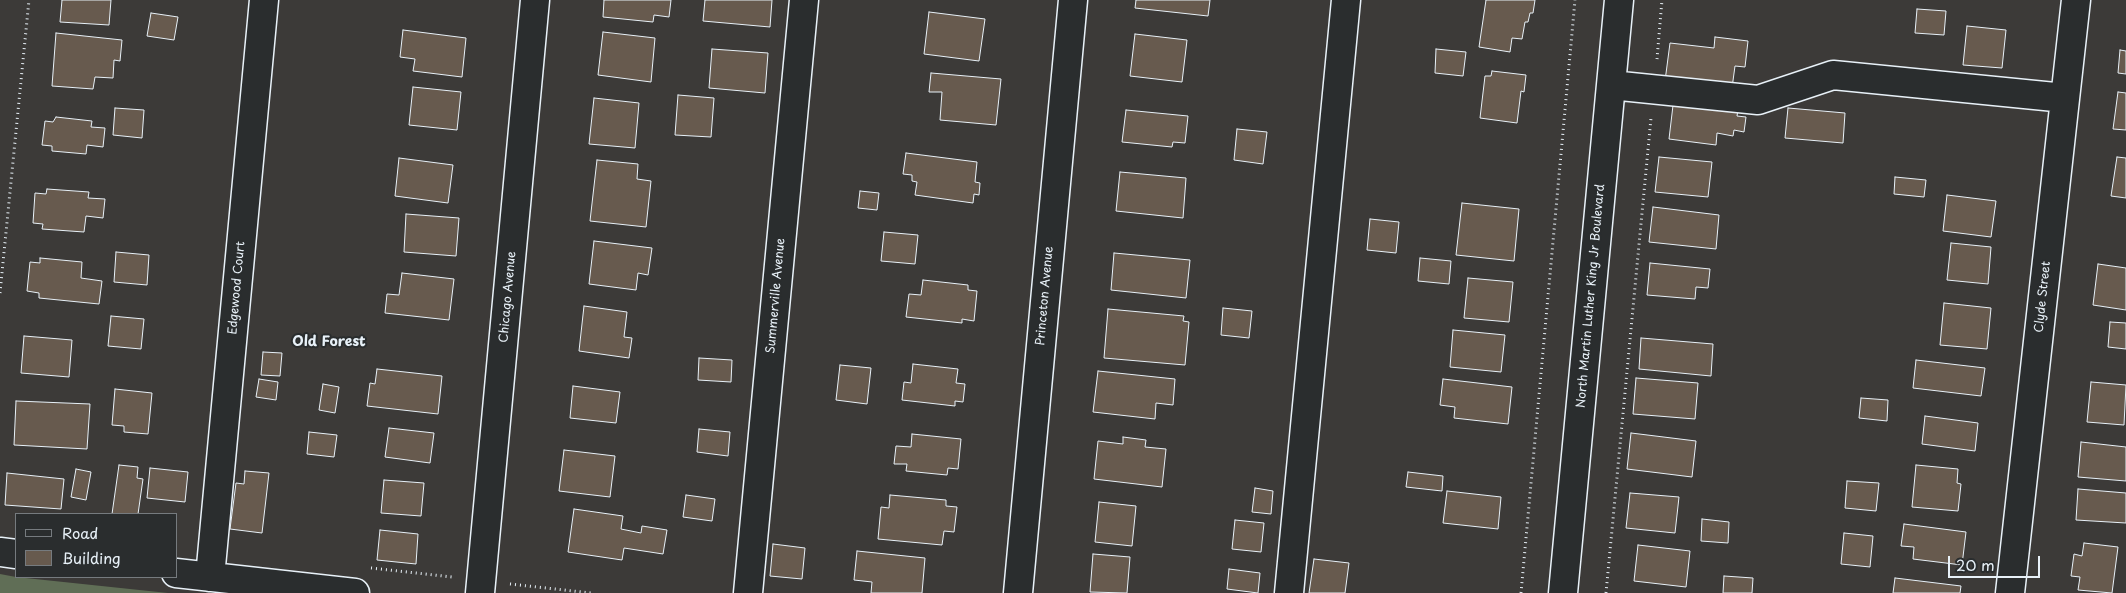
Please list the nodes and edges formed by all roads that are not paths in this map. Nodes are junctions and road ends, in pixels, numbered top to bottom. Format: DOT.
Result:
graph roads {
  1 [pos="264,0"];
  2 [pos="535,0"];
  3 [pos="804,0"];
  4 [pos="1073,0"];
  5 [pos="1346,0"];
  6 [pos="1618,0"];
  7 [pos="2076,0"];
  8 [pos="1611,85"];
  9 [pos="2065,98"];
  10 [pos="0,552"];
  11 [pos="15,554"];
  12 [pos="178,573"];
  13 [pos="210,577"];
  14 [pos="481,587"];
  15 [pos="355,593"];
  16 [pos="748,593"];
  17 [pos="1018,593"];
  18 [pos="1288,593"];
  19 [pos="1563,593"];
  20 [pos="2010,593"];
  1 -- 13 [label="street, Edgewood Court"];
  2 -- 14 [label="street, Chicago Avenue"];
  3 -- 16 [label="street, Summerville Avenue"];
  4 -- 17 [label="street, Princeton Avenue"];
  5 -- 18 [label="street"];
  6 -- 8 [label="street, North Martin Luther King Jr Boulevard"];
  7 -- 9 [label="street, Clyde Street"];
  8 -- 9 [label="street"];
  8 -- 19 [label="street, North Martin Luther King Jr Boulevard"];
  9 -- 20 [label="street, Clyde Street"];
  10 -- 11 [label="street"];
  12 -- 13 [label="street"];
  13 -- 15 [label="street"];
}
